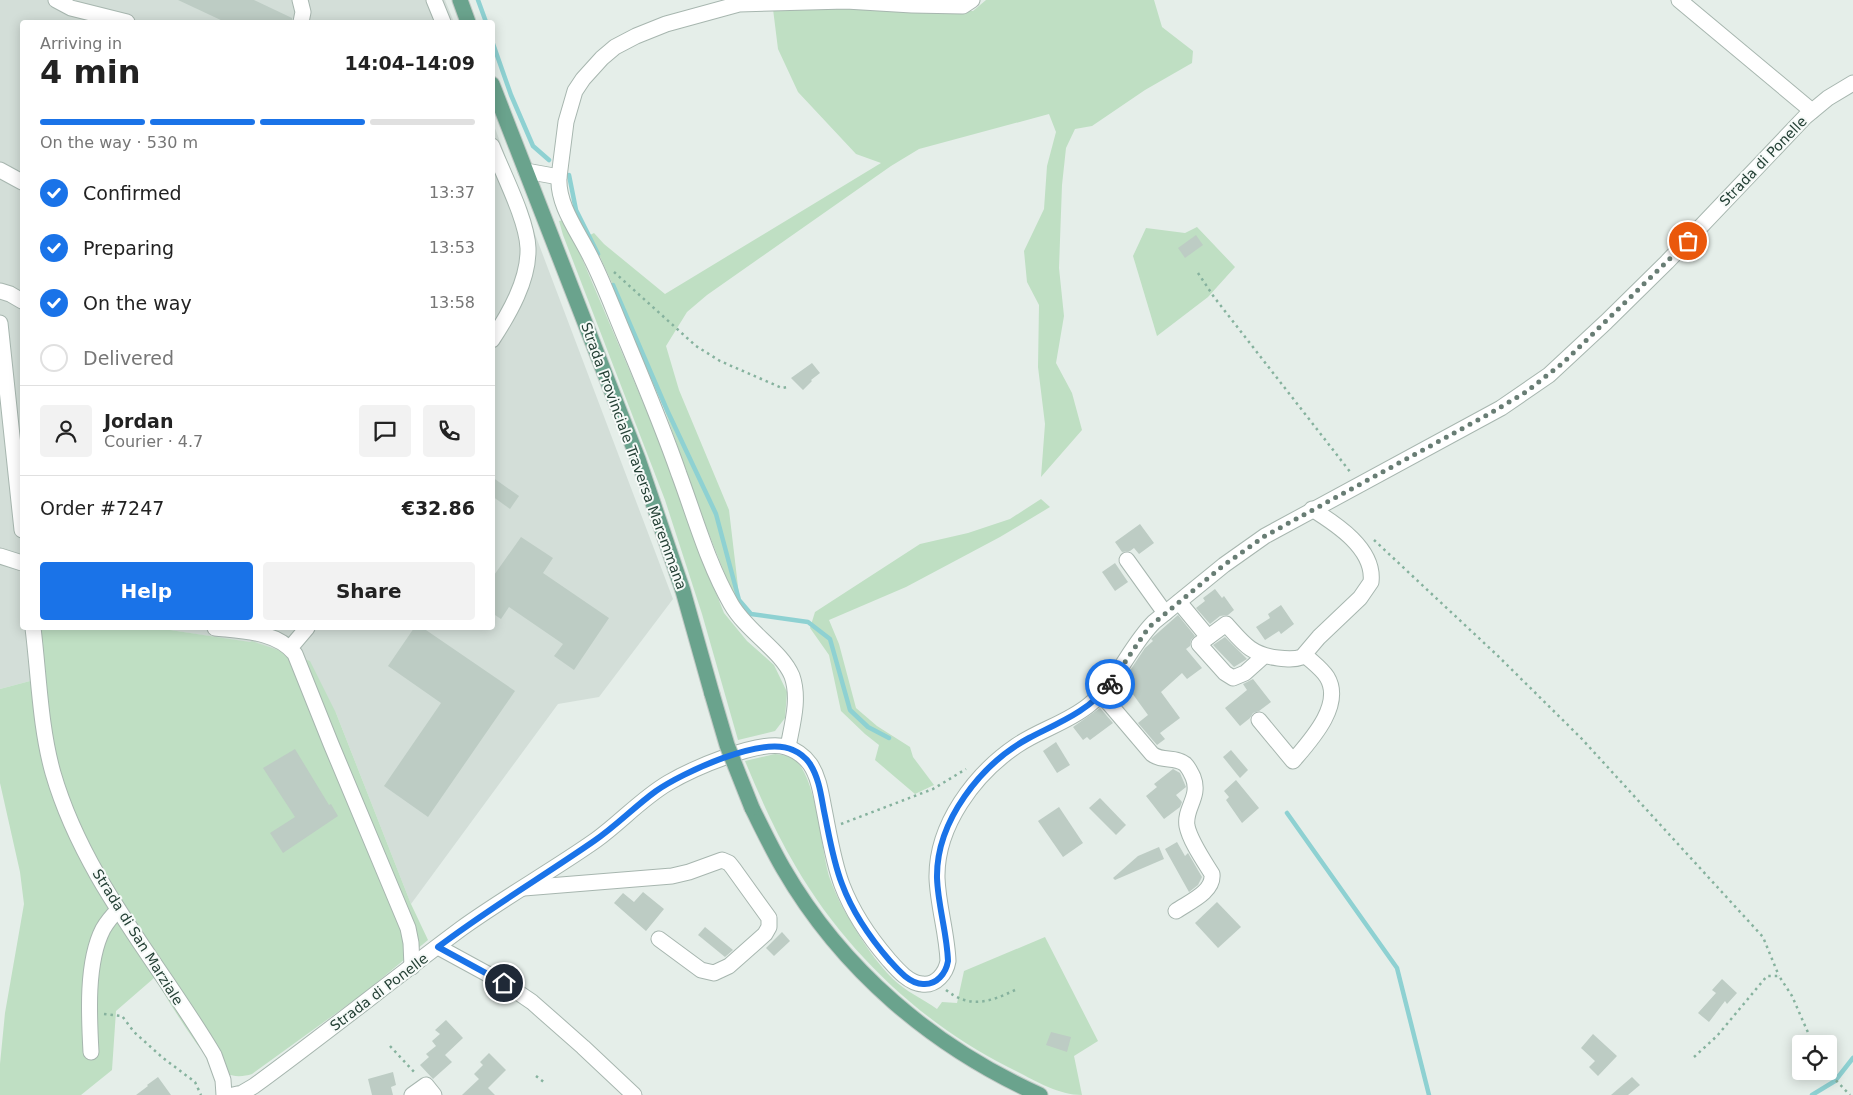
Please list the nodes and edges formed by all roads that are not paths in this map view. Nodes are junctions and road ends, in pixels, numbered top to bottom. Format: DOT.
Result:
graph roads {
  1 [pos="56,0"];
  2 [pos="300,0"];
  3 [pos="434,0"];
  4 [pos="460,0"];
  5 [pos="972,0"];
  6 [pos="1679,0"];
  7 [pos="119,20"];
  8 [pos="301,20"];
  9 [pos="442,20"];
  10 [pos="467,20"];
  11 [pos="1853,83"];
  12 [pos="495,92"];
  13 [pos="1812,111"];
  14 [pos="495,153"];
  15 [pos="0,170"];
  16 [pos="526,171"];
  17 [pos="558,177"];
  18 [pos="20,181"];
  19 [pos="565,206"];
  20 [pos="544,215"];
  21 [pos="0,291"];
  22 [pos="20,299"];
  23 [pos="0,323"];
  24 [pos="495,335"];
  25 [pos="7,454"];
  26 [pos="1312,509"];
  27 [pos="20,520"];
  28 [pos="0,556"];
  29 [pos="1127,560"];
  30 [pos="20,562"];
  31 [pos="1179,602"];
  32 [pos="1165,613"];
  33 [pos="33,630"];
  34 [pos="228,630"];
  35 [pos="305,630"];
  36 [pos="1208,637"];
  37 [pos="290,648"];
  38 [pos="1305,655"];
  39 [pos="1264,656"];
  40 [pos="1102,694"];
  41 [pos="1259,720"];
  42 [pos="788,747"];
  43 [pos="520,889"];
  44 [pos="118,910"];
  45 [pos="1176,910"];
  46 [pos="658,939"];
  47 [pos="438,947"];
  48 [pos="412,967"];
  49 [pos="91,1052"];
  50 [pos="430,1090"];
  51 [pos="227,1095"];
  52 [pos="412,1095"];
  53 [pos="634,1095"];
  54 [pos="1040,1095"];
  1 -- 7 [label="street"];
  2 -- 8 [label="street"];
  3 -- 9 [label="street"];
  4 -- 10 [label="main road"];
  5 -- 17 [label="street"];
  6 -- 13 [label="street"];
  11 -- 13 [label="street, Strada di Ponelle"];
  12 -- 16 [label="main road, Strada Provinciale Traversa Maremmana"];
  13 -- 26 [label="street, Strada di Ponelle"];
  14 -- 24 [label="street"];
  15 -- 18 [label="street"];
  16 -- 17 [label="street"];
  16 -- 20 [label="main road, Strada Provinciale Traversa Maremmana"];
  17 -- 19 [label="street"];
  19 -- 20 [label="street"];
  19 -- 42 [label="street"];
  20 -- 54 [label="main road, Strada Provinciale Traversa Maremmana, bridge"];
  21 -- 22 [label="street"];
  23 -- 25 [label="street"];
  25 -- 27 [label="street"];
  26 -- 31 [label="street, Strada di Ponelle"];
  26 -- 38 [label="street"];
  28 -- 30 [label="street"];
  29 -- 32 [label="street"];
  31 -- 32 [label="street, Strada di Ponelle"];
  31 -- 36 [label="street"];
  32 -- 40 [label="street, Strada di Ponelle"];
  33 -- 44 [label="street, Strada di San Marziale"];
  34 -- 37 [label="street"];
  35 -- 37 [label="street"];
  36 -- 39 [label="street"];
  36 -- 39 [label="street"];
  37 -- 48 [label="street"];
  38 -- 39 [label="street"];
  38 -- 41 [label="street"];
  40 -- 42 [label="street, Strada di Ponelle"];
  40 -- 45 [label="street"];
  42 -- 43 [label="street, Strada di Ponelle"];
  43 -- 46 [label="street"];
  43 -- 47 [label="street, Strada di Ponelle"];
  44 -- 49 [label="street"];
  44 -- 51 [label="street, Strada di San Marziale"];
  47 -- 48 [label="street, Strada di Ponelle"];
  47 -- 53 [label="street"];
  48 -- 51 [label="street, Strada di Ponelle"];
  50 -- 52 [label="street"];
}
